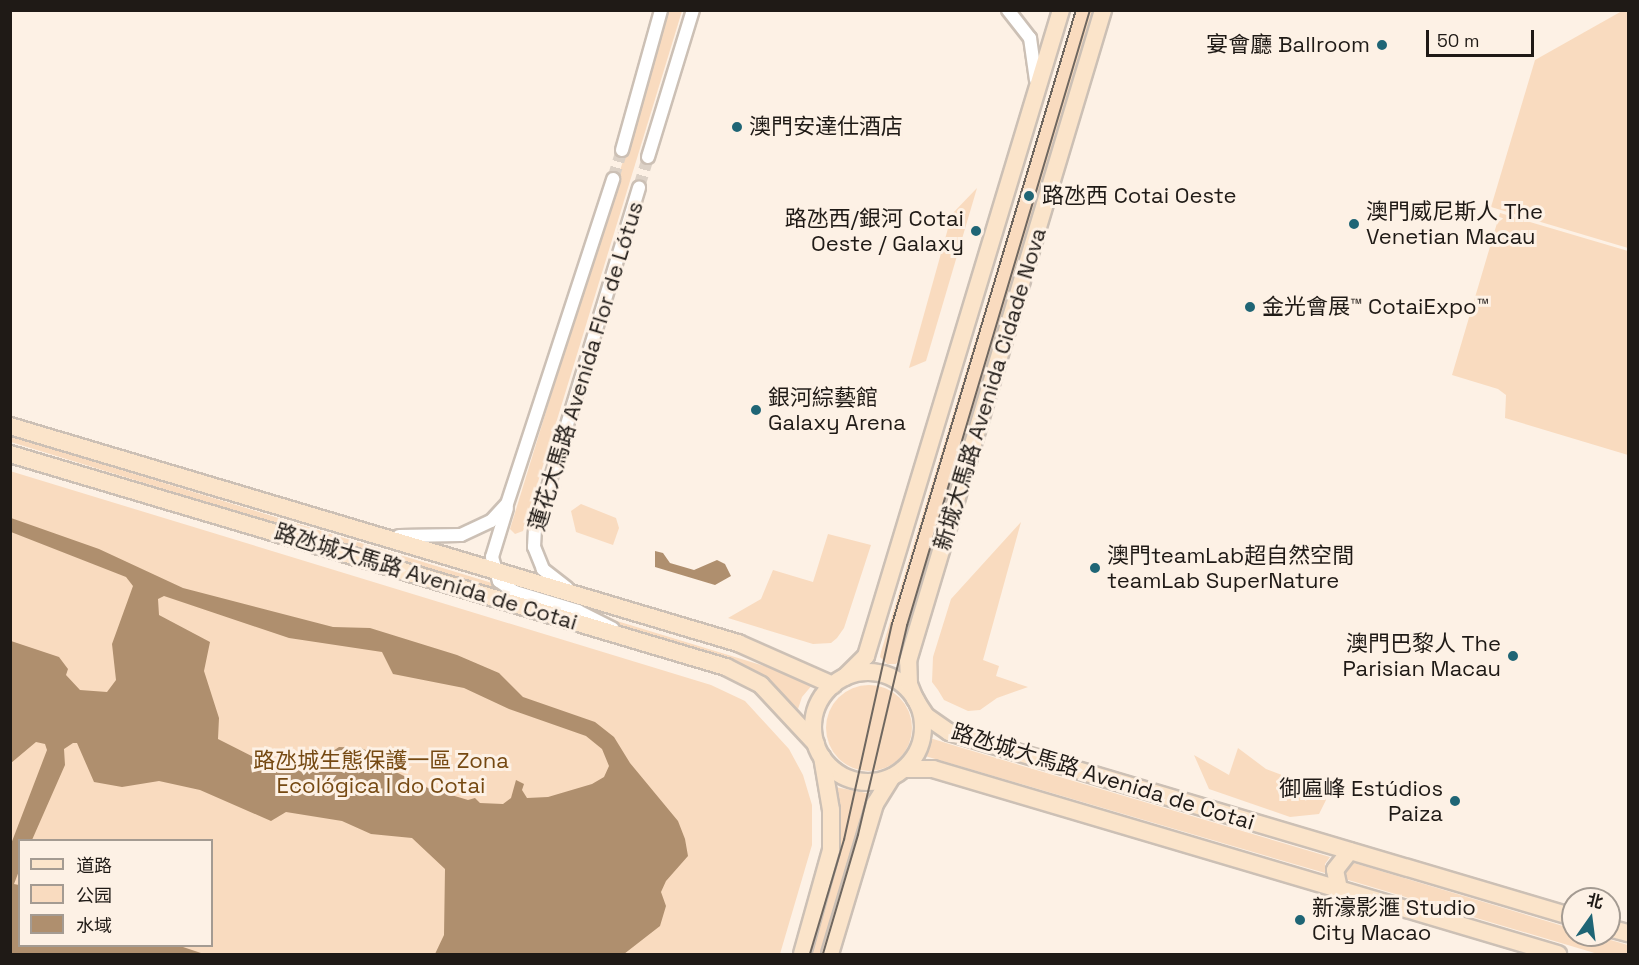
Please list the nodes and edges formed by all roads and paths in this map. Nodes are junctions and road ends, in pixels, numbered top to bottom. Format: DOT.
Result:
graph roads {
  1 [pos="662,10"];
  2 [pos="693,10"];
  3 [pos="1008,10"];
  4 [pos="1061,10"];
  5 [pos="1103,10"];
  6 [pos="1037,93"];
  7 [pos="622,150"];
  8 [pos="648,157"];
  9 [pos="613,179"];
  10 [pos="639,187"];
  11 [pos="10,426"];
  12 [pos="10,454"];
  13 [pos="511,496"];
  14 [pos="377,535"];
  15 [pos="495,570"];
  16 [pos="580,595"];
  17 [pos="635,640"];
  18 [pos="839,681"];
  19 [pos="917,701"];
  20 [pos="819,751"];
  21 [pos="898,773"];
  22 [pos="1350,851"];
  23 [pos="1339,890"];
  24 [pos="1561,913"];
  25 [pos="802,954"];
  26 [pos="830,954"];
  27 [pos="1558,954"];
  1 -- 7 [label="street"];
  2 -- 8 [label="street"];
  3 -- 6 [label="street"];
  4 -- 6 [label="street, 新城大馬路 Avenida Cidade Nova"];
  5 -- 19 [label="street, 新城大馬路 Avenida Cidade Nova"];
  6 -- 18 [label="street, 新城大馬路 Avenida Cidade Nova"];
  9 -- 13 [label="street, 蓮花大馬路 Avenida Flor de Lótus"];
  10 -- 16 [label="street, 蓮花大馬路 Avenida Flor de Lótus"];
  11 -- 14 [label="street, 路氹城大馬路 Avenida de Cotai"];
  12 -- 17 [label="street, 路氹城大馬路 Avenida de Cotai"];
  13 -- 14 [label="street, 蓮花大馬路 Avenida Flor de Lótus"];
  13 -- 15 [label="street"];
  14 -- 15 [label="street, 路氹城大馬路 Avenida de Cotai"];
  15 -- 16 [label="street, 路氹城大馬路 Avenida de Cotai"];
  15 -- 17 [label="street"];
  16 -- 18 [label="street, 路氹城大馬路 Avenida de Cotai"];
  17 -- 20 [label="street, 路氹城大馬路 Avenida de Cotai"];
  18 -- 19 [label="street"];
  18 -- 20 [label="street"];
  19 -- 21 [label="street"];
  19 -- 22 [label="street, 路氹城大馬路 Avenida de Cotai"];
  20 -- 21 [label="street"];
  20 -- 25 [label="street"];
  21 -- 23 [label="street, 路氹城大馬路 Avenida de Cotai"];
  21 -- 26 [label="street"];
  22 -- 23 [label="street"];
  22 -- 24 [label="street, 路氹城大馬路 Avenida de Cotai"];
  23 -- 27 [label="street, 路氹城大馬路 Avenida de Cotai"];
}
